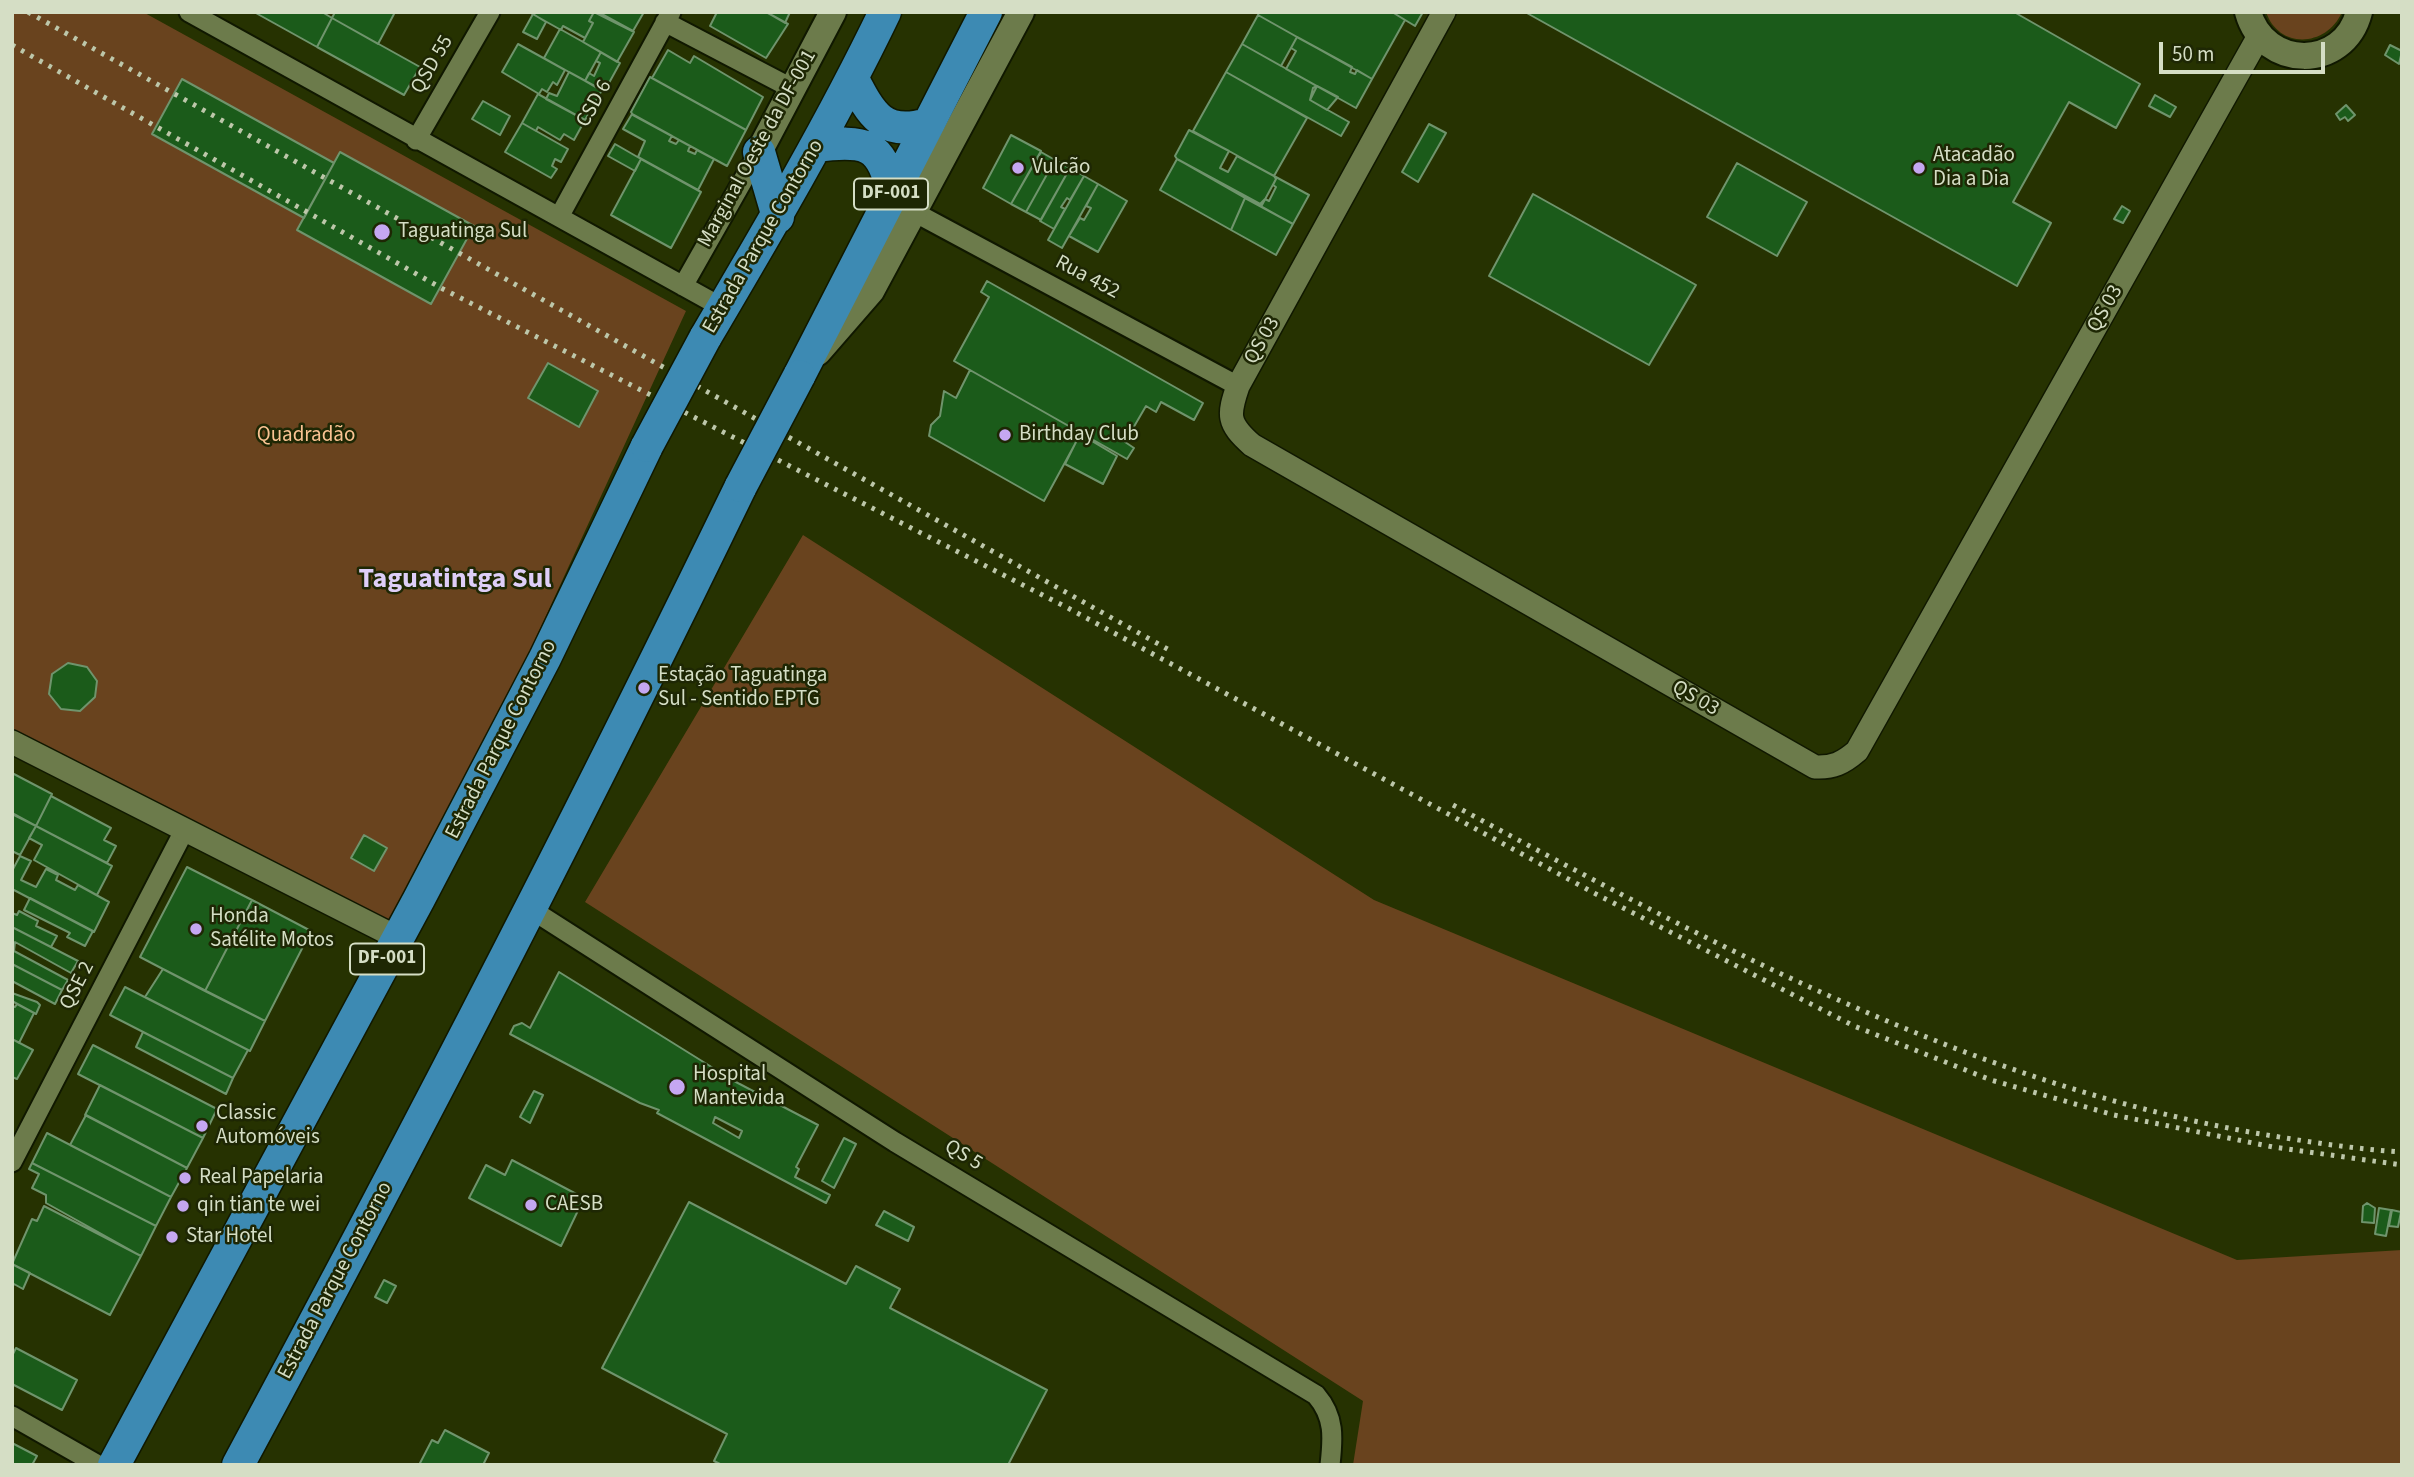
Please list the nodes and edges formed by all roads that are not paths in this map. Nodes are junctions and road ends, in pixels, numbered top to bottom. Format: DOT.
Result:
graph roads {
  1 [pos="189,12"];
  2 [pos="490,12"];
  3 [pos="833,12"];
  4 [pos="885,12"];
  5 [pos="986,12"];
  6 [pos="1021,12"];
  7 [pos="1444,12"];
  8 [pos="2248,12"];
  9 [pos="2359,12"];
  10 [pos="668,17"];
  11 [pos="2259,36"];
  12 [pos="853,79"];
  13 [pos="793,89"];
  14 [pos="927,124"];
  15 [pos="416,139"];
  16 [pos="817,146"];
  17 [pos="759,152"];
  18 [pos="903,202"];
  19 [pos="559,217"];
  20 [pos="778,217"];
  21 [pos="682,286"];
  22 [pos="723,308"];
  23 [pos="1238,386"];
  24 [pos="12,742"];
  25 [pos="184,831"];
  26 [pos="529,908"];
  27 [pos="398,939"];
  28 [pos="12,1162"];
  29 [pos="12,1416"];
  30 [pos="98,1465"];
  31 [pos="114,1465"];
  32 [pos="238,1465"];
  33 [pos="1330,1465"];
  1 -- 15 [label="street"];
  2 -- 15 [label="street, QSD 55"];
  3 -- 13 [label="main road, Marginal Oeste da DF-001"];
  4 -- 12 [label="highway, Estrada Parque Contorno / DF-001"];
  5 -- 14 [label="highway, Estrada Parque Contorno / DF-001"];
  6 -- 18 [label="main road"];
  7 -- 23 [label="street, QS 03"];
  8 -- 11 [label="main road"];
  9 -- 11 [label="main road"];
  10 -- 13 [label="street"];
  10 -- 19 [label="street, CSD 6"];
  11 -- 23 [label="street, QS 03"];
  12 -- 14 [label="highway"];
  12 -- 16 [label="highway, Estrada Parque Contorno / DF-001"];
  13 -- 17 [label="main road, Marginal Oeste da DF-001"];
  14 -- 18 [label="highway, Estrada Parque Contorno / DF-001"];
  15 -- 19 [label="street"];
  16 -- 18 [label="highway"];
  16 -- 20 [label="highway, Estrada Parque Contorno / DF-001"];
  17 -- 20 [label="highway"];
  17 -- 21 [label="street, Marginal Oeste da DF-001"];
  18 -- 23 [label="street, Rua 452"];
  18 -- 26 [label="highway, Estrada Parque Contorno / DF-001, bridge"];
  19 -- 21 [label="street"];
  20 -- 22 [label="highway, Estrada Parque Contorno / DF-001"];
  21 -- 22 [label="street"];
  22 -- 27 [label="highway, Estrada Parque Contorno / DF-001, bridge"];
  24 -- 25 [label="street"];
  25 -- 27 [label="street"];
  25 -- 28 [label="street, QSE 2"];
  26 -- 32 [label="highway, Estrada Parque Contorno / DF-001"];
  26 -- 33 [label="street, QS 5"];
  27 -- 31 [label="highway, Estrada Parque Contorno / DF-001"];
  29 -- 30 [label="street"];
}
